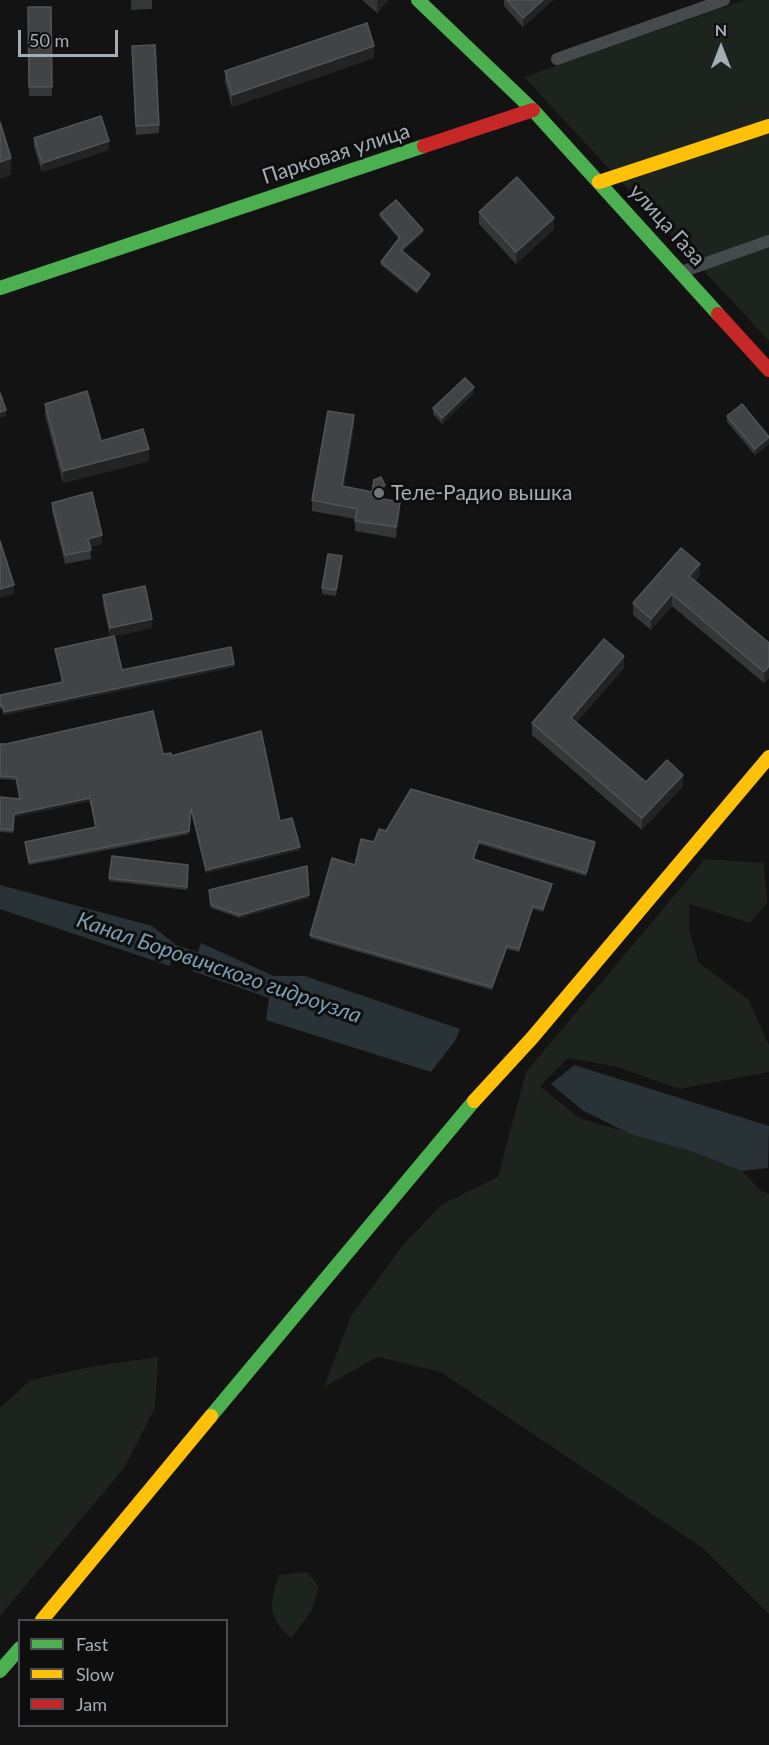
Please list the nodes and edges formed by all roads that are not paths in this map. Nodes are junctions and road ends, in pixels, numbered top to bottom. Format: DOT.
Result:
graph roads {
  1 [pos="418,0"];
  2 [pos="724,0"];
  3 [pos="557,58"];
  4 [pos="533,110"];
  5 [pos="769,126"];
  6 [pos="599,182"];
  7 [pos="769,241"];
  8 [pos="681,272"];
  9 [pos="0,288"];
  10 [pos="769,370"];
  11 [pos="769,757"];
  12 [pos="43,1619"];
  13 [pos="18,1650"];
  14 [pos="0,1671"];
  1 -- 4 [label="main road"];
  2 -- 3 [label="street"];
  4 -- 6 [label="main road, улица Газа"];
  4 -- 9 [label="main road, Парковая улица"];
  5 -- 6 [label="main road"];
  6 -- 8 [label="main road, улица Газа"];
  7 -- 8 [label="street"];
  8 -- 10 [label="main road, улица Газа"];
  11 -- 12 [label="main road"];
  13 -- 14 [label="main road"];
}
